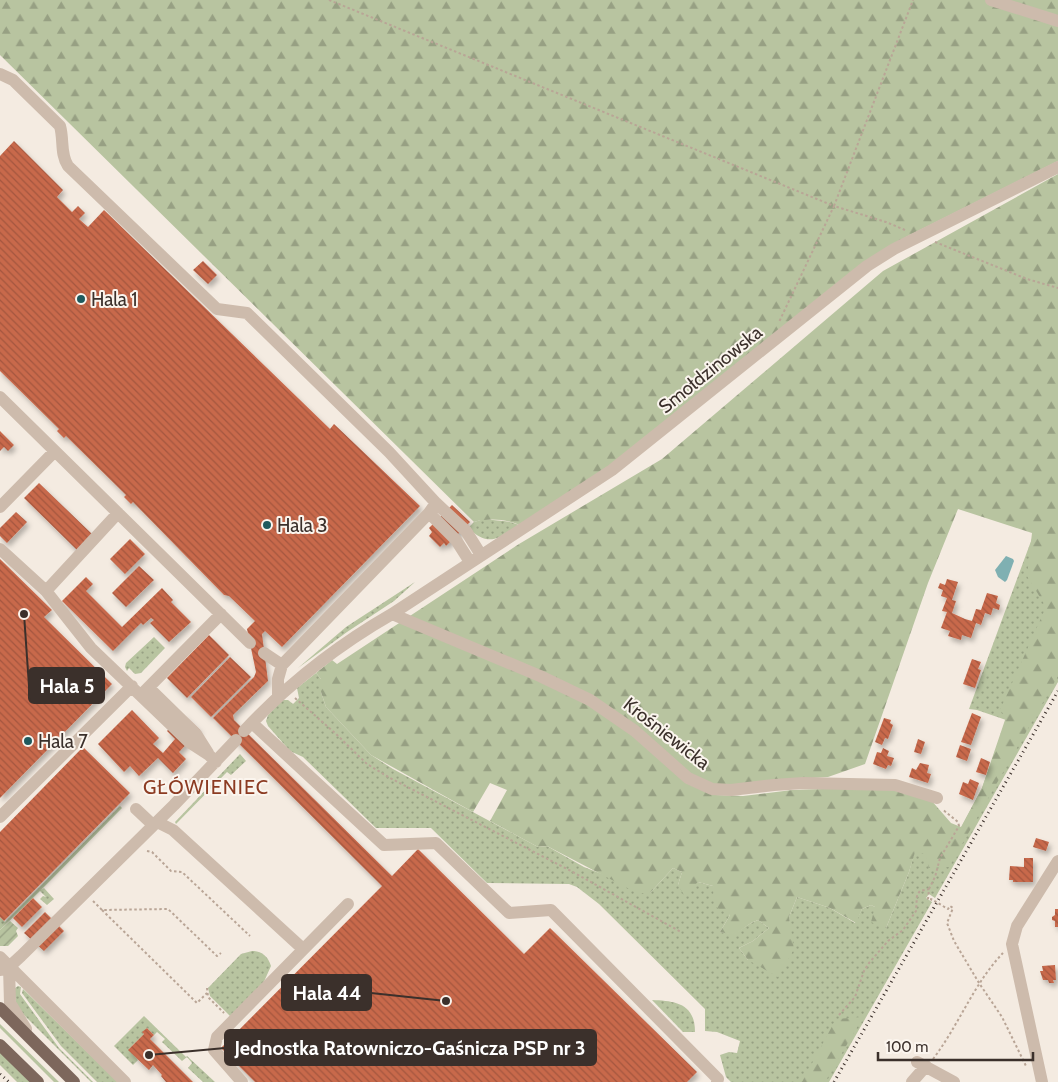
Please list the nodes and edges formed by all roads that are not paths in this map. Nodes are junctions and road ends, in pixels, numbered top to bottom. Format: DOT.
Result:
graph roads {
  1 [pos="991,0"];
  2 [pos="1058,21"];
  3 [pos="0,74"];
  4 [pos="1058,167"];
  5 [pos="0,397"];
  6 [pos="55,451"];
  7 [pos="0,507"];
  8 [pos="433,508"];
  9 [pos="118,512"];
  10 [pos="0,548"];
  11 [pos="476,558"];
  12 [pos="46,591"];
  13 [pos="221,614"];
  14 [pos="392,614"];
  15 [pos="250,643"];
  16 [pos="264,653"];
  17 [pos="282,665"];
  18 [pos="140,690"];
  19 [pos="282,694"];
  20 [pos="244,732"];
  21 [pos="213,758"];
  22 [pos="937,798"];
  23 [pos="136,809"];
  24 [pos="0,817"];
  25 [pos="155,824"];
  26 [pos="1058,861"];
  27 [pos="348,904"];
  28 [pos="303,949"];
  29 [pos="3,972"];
  30 [pos="0,1008"];
  31 [pos="2,1045"];
  32 [pos="37,1045"];
  33 [pos="38,1082"];
  34 [pos="74,1082"];
  35 [pos="125,1082"];
  36 [pos="242,1082"];
  37 [pos="717,1082"];
  38 [pos="912,1082"];
  39 [pos="954,1082"];
  40 [pos="1042,1082"];
  1 -- 2 [label="street"];
  3 -- 8 [label="street"];
  4 -- 11 [label="street, Smołdzinowska"];
  5 -- 6 [label="street"];
  6 -- 7 [label="street"];
  6 -- 9 [label="street"];
  8 -- 11 [label="street"];
  8 -- 17 [label="street"];
  9 -- 12 [label="street"];
  9 -- 13 [label="street"];
  10 -- 12 [label="street"];
  11 -- 14 [label="street, Smołdzinowska"];
  12 -- 18 [label="street"];
  13 -- 15 [label="street"];
  13 -- 18 [label="street"];
  14 -- 19 [label="street, Smołdzinowska"];
  14 -- 22 [label="street, Krośniewicka"];
  16 -- 17 [label="street"];
  17 -- 19 [label="street"];
  18 -- 21 [label="street"];
  18 -- 24 [label="street"];
  19 -- 20 [label="street, Smołdzinowska"];
  20 -- 21 [label="street, Smołdzinowska"];
  20 -- 37 [label="street"];
  21 -- 25 [label="street, Smołdzinowska"];
  23 -- 25 [label="street"];
  25 -- 28 [label="street"];
  25 -- 29 [label="street, Smołdzinowska"];
  26 -- 40 [label="street"];
  27 -- 28 [label="street"];
  28 -- 36 [label="street"];
  29 -- 32 [label="street"];
  29 -- 35 [label="street"];
  30 -- 32 [label="main road"];
  31 -- 33 [label="main road"];
  32 -- 34 [label="main road"];
  38 -- 39 [label="street"];
}
